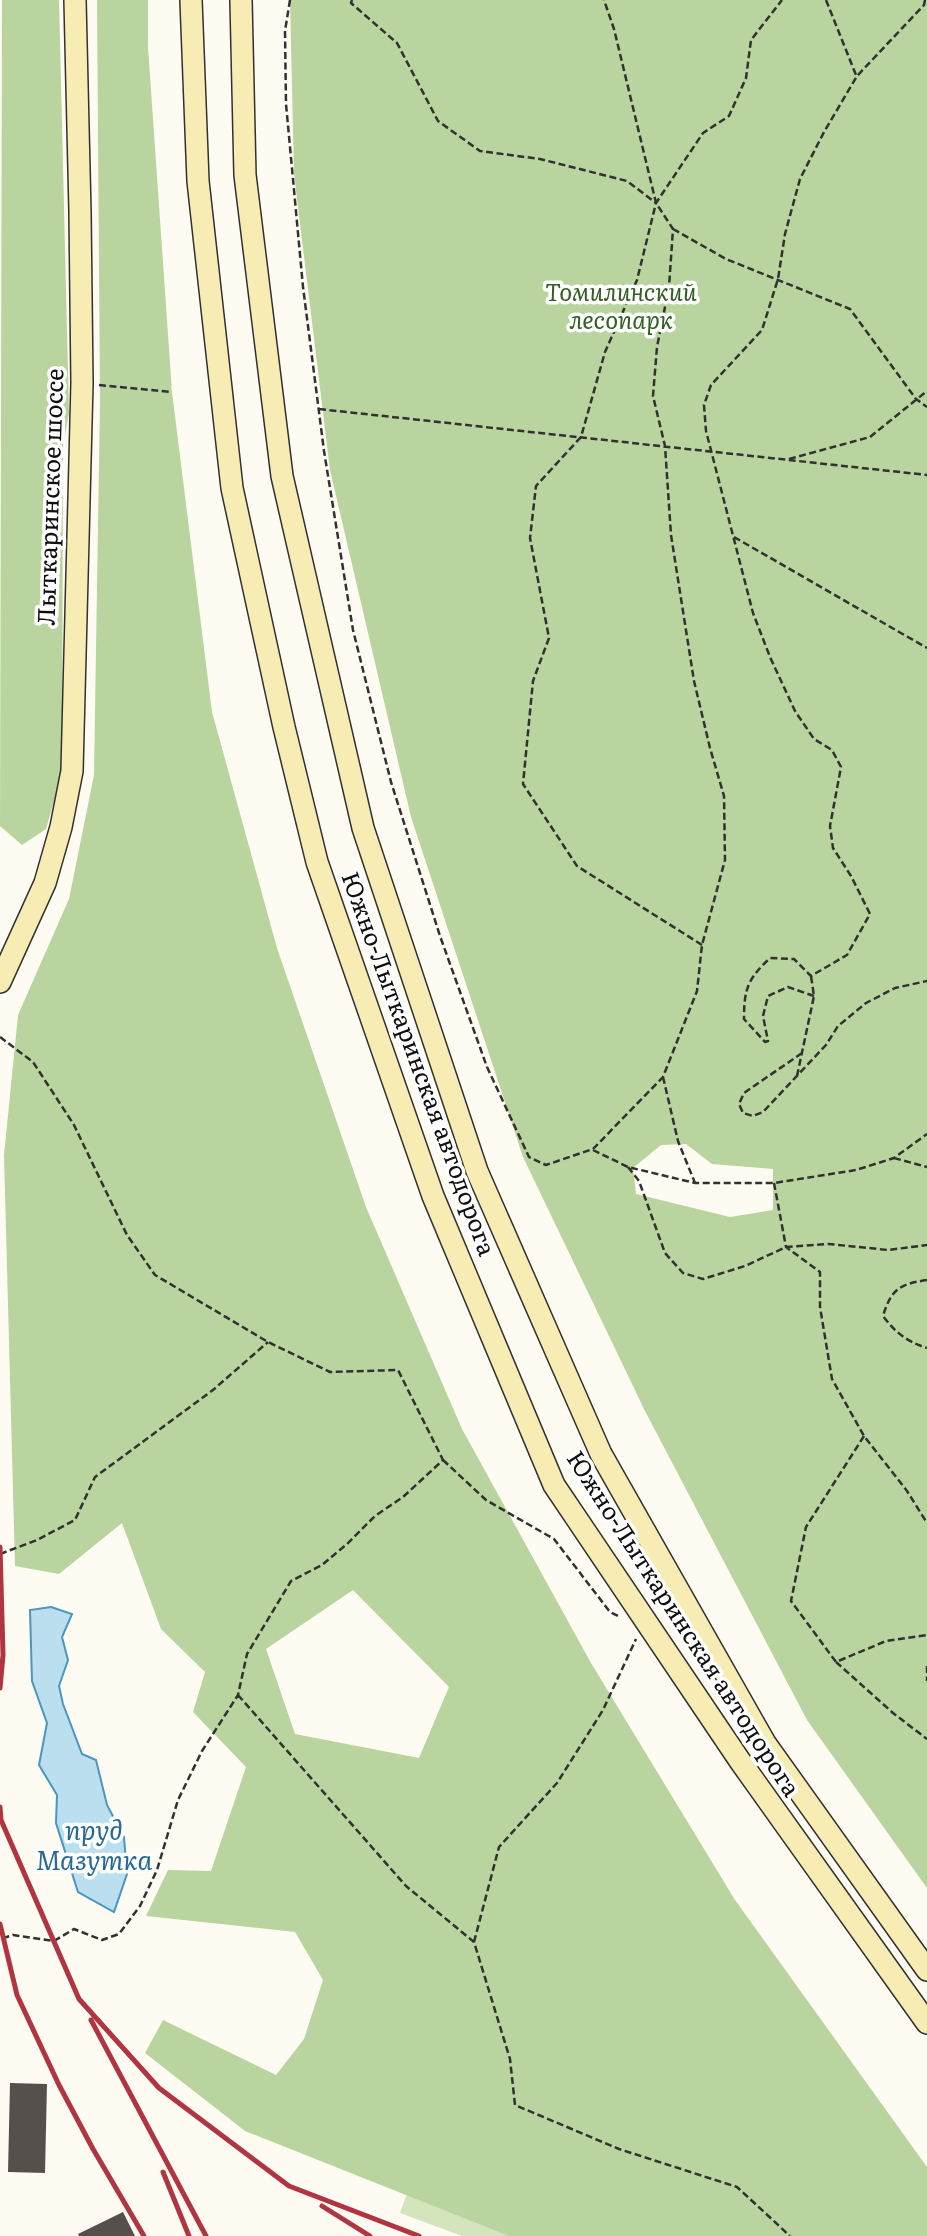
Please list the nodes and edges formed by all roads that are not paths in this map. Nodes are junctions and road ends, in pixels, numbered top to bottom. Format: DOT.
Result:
graph roads {
  1 [pos="75,0"];
  2 [pos="191,0"];
  3 [pos="241,0"];
  4 [pos="0,982"];
  5 [pos="927,1970"];
  6 [pos="927,2023"];
  1 -- 4 [label="main road, Лыткаринское шоссе"];
  2 -- 6 [label="main road, Южно-Лыткаринская автодорога"];
  3 -- 5 [label="main road, Южно-Лыткаринская автодорога"];
}
